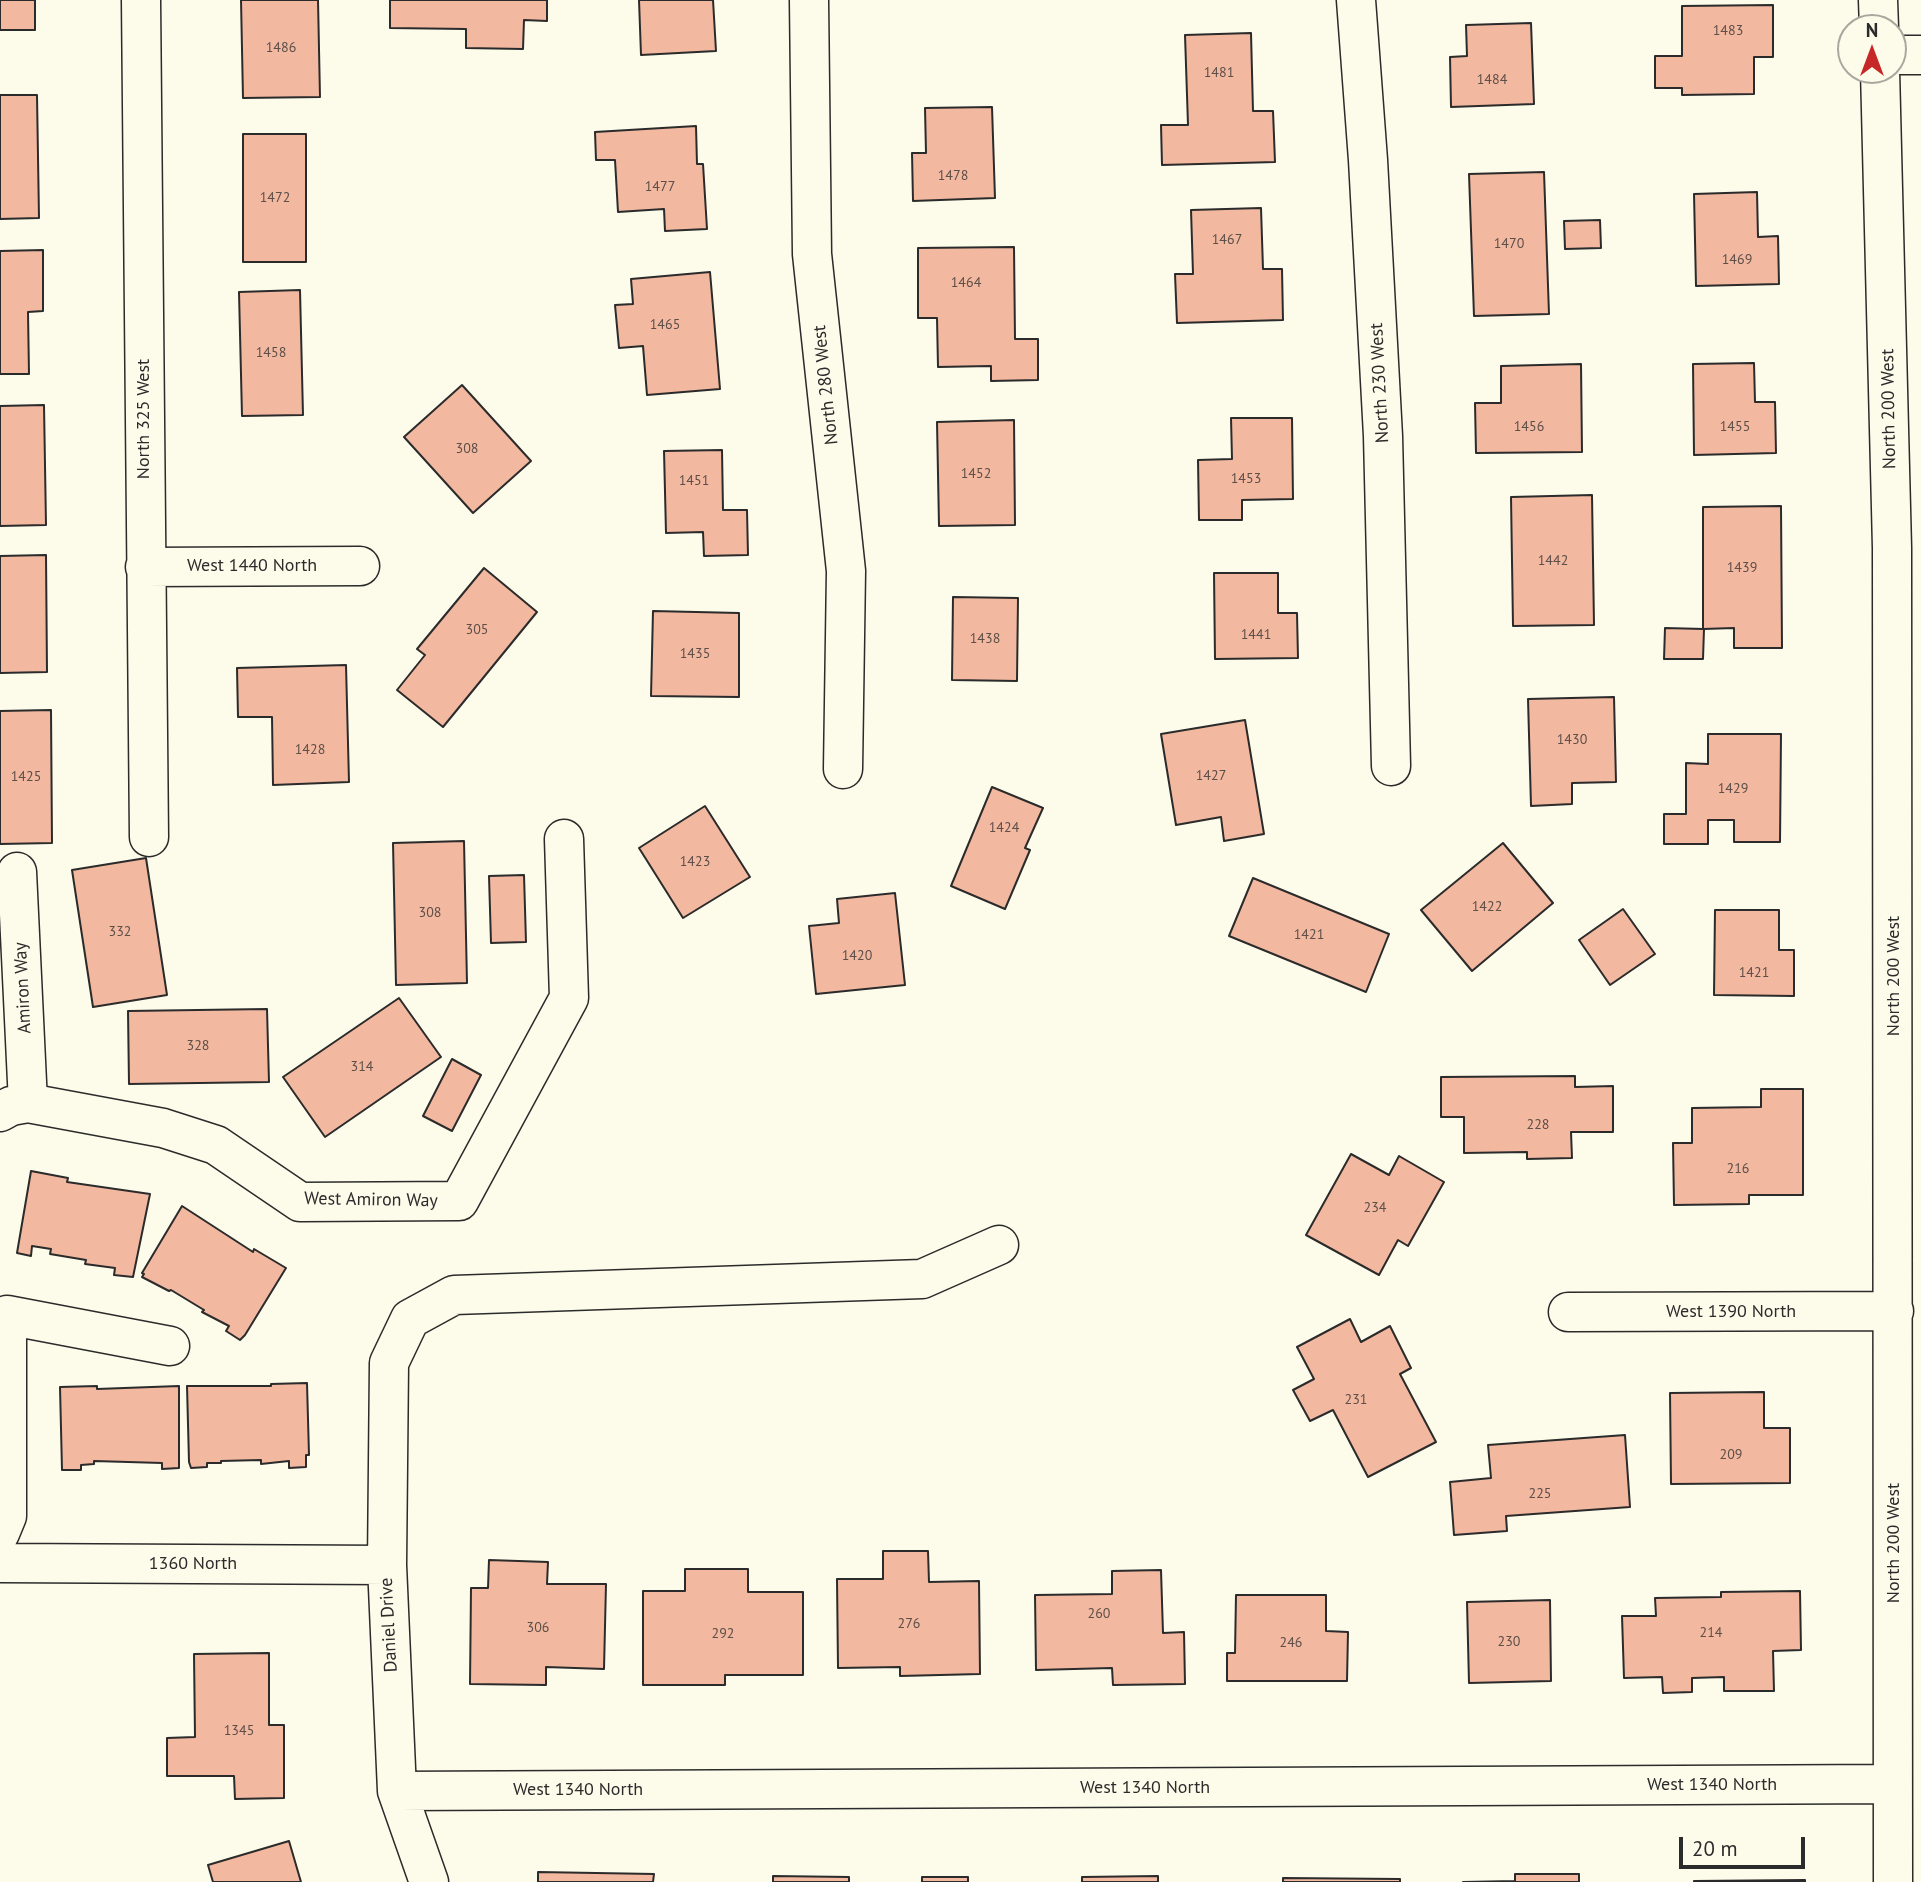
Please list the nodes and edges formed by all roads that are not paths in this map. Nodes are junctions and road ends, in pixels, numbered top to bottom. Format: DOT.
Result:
graph roads {
  1 [pos="141,0"];
  2 [pos="809,0"];
  3 [pos="1356,0"];
  4 [pos="1881,84"];
  5 [pos="1907,547"];
  6 [pos="145,566"];
  7 [pos="360,566"];
  8 [pos="1391,766"];
  9 [pos="843,769"];
  10 [pos="149,837"];
  11 [pos="564,839"];
  12 [pos="17,872"];
  13 [pos="1907,1023"];
  14 [pos="14,1107"];
  15 [pos="999,1245"];
  16 [pos="1894,1311"];
  17 [pos="1568,1312"];
  18 [pos="170,1346"];
  19 [pos="0,1533"];
  20 [pos="0,1563"];
  21 [pos="387,1565"];
  22 [pos="1893,1784"];
  23 [pos="397,1791"];
  24 [pos="429,1882"];
  25 [pos="1893,1882"];
  1 -- 6 [label="street, North 325 West"];
  2 -- 9 [label="street, North 280 West"];
  3 -- 8 [label="street, North 230 West"];
  4 -- 5 [label="street, North 200 West"];
  5 -- 13 [label="street, North 200 West"];
  6 -- 7 [label="street, West 1440 North"];
  6 -- 10 [label="street, North 325 West"];
  11 -- 14 [label="street, West Amiron Way"];
  12 -- 14 [label="street, Amiron Way"];
  13 -- 16 [label="street, North 200 West"];
  15 -- 21 [label="street, Daniel Drive"];
  16 -- 17 [label="street, West 1390 North"];
  16 -- 22 [label="street, North 200 West"];
  18 -- 19 [label="street"];
  20 -- 21 [label="street, 1360 North"];
  21 -- 23 [label="street, Daniel Drive"];
  22 -- 23 [label="street, West 1340 North"];
  22 -- 25 [label="street, North 200 West"];
  23 -- 24 [label="street, Daniel Drive"];
}
